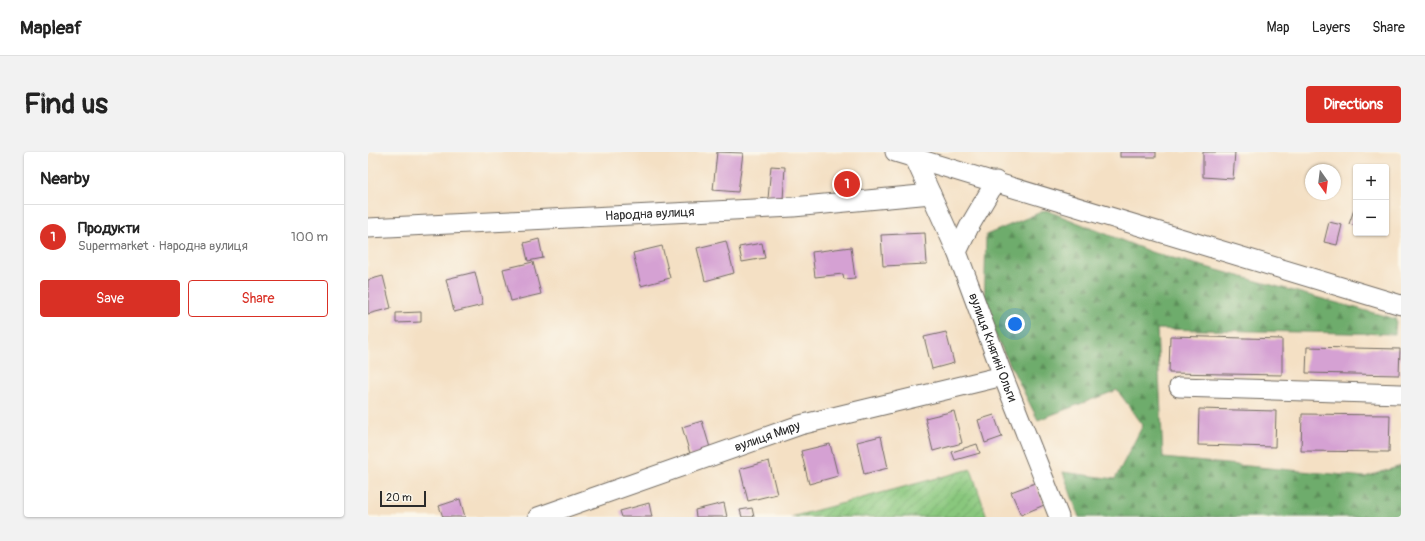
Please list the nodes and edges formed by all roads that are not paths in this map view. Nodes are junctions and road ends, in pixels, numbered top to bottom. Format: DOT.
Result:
graph roads {
  1 [pos="896,152"];
  2 [pos="913,154"];
  3 [pos="996,181"];
  4 [pos="931,194"];
  5 [pos="368,228"];
  6 [pos="957,252"];
  7 [pos="1401,305"];
  8 [pos="1003,376"];
  9 [pos="1179,387"];
  10 [pos="1401,394"];
  11 [pos="538,517"];
  12 [pos="1060,517"];
  1 -- 2 [label="street"];
  2 -- 3 [label="street"];
  2 -- 4 [label="street, вулиця Княгині Ольги"];
  3 -- 6 [label="street"];
  3 -- 7 [label="street"];
  4 -- 5 [label="street, Народна вулиця"];
  4 -- 6 [label="street, вулиця Княгині Ольги"];
  6 -- 8 [label="street, вулиця Княгині Ольги"];
  8 -- 11 [label="street, вулиця Миру"];
  8 -- 12 [label="street, вулиця Княгині Ольги"];
  9 -- 10 [label="street"];
}
